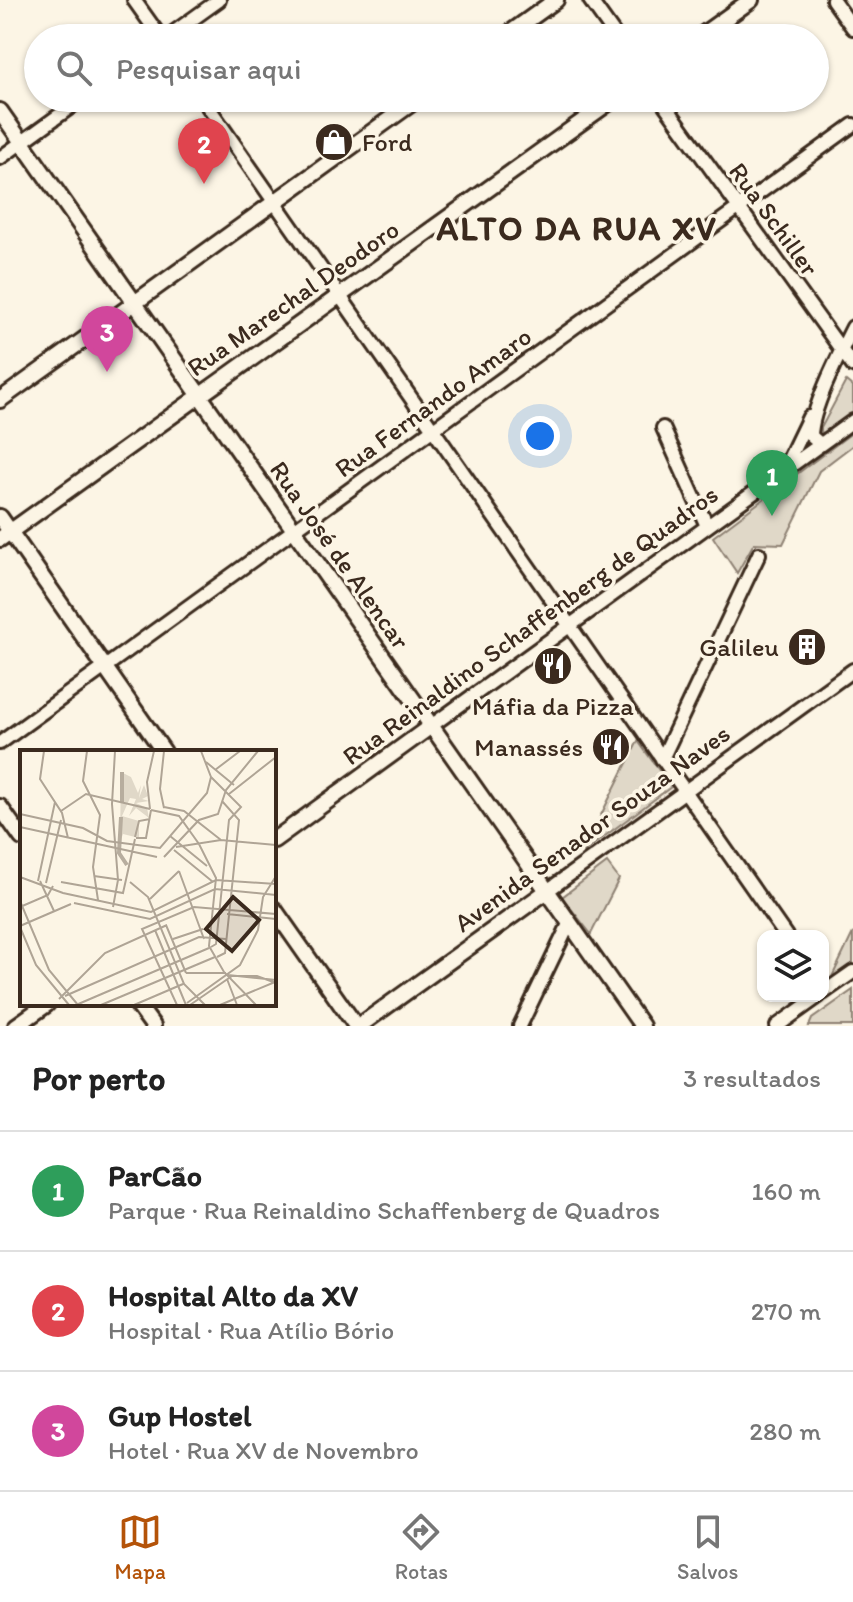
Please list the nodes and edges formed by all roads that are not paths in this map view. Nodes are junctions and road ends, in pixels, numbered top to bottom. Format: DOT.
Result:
graph roads {
  1 [pos="134,0"];
  2 [pos="219,0"];
  3 [pos="556,0"];
  4 [pos="590,0"];
  5 [pos="751,0"];
  6 [pos="833,0"];
  7 [pos="152,24"];
  8 [pos="184,24"];
  9 [pos="523,24"];
  10 [pos="607,24"];
  11 [pos="718,24"];
  12 [pos="853,28"];
  13 [pos="0,111"];
  14 [pos="64,112"];
  15 [pos="212,112"];
  16 [pos="400,112"];
  17 [pos="595,112"];
  18 [pos="670,112"];
  19 [pos="853,125"];
  20 [pos="22,142"];
  21 [pos="0,158"];
  22 [pos="275,202"];
  23 [pos="739,208"];
  24 [pos="339,295"];
  25 [pos="135,303"];
  26 [pos="853,327"];
  27 [pos="842,351"];
  28 [pos="853,366"];
  29 [pos="199,395"];
  30 [pos="0,400"];
  31 [pos="817,409"];
  32 [pos="853,421"];
  33 [pos="663,428"];
  34 [pos="433,429"];
  35 [pos="820,444"];
  36 [pos="783,471"];
  37 [pos="0,517"];
  38 [pos="707,526"];
  39 [pos="294,530"];
  40 [pos="5,535"];
  41 [pos="759,554"];
  42 [pos="570,626"];
  43 [pos="105,667"];
  44 [pos="853,670"];
  45 [pos="431,726"];
  46 [pos="0,743"];
  47 [pos="163,750"];
  48 [pos="662,759"];
  49 [pos="685,791"];
  50 [pos="0,807"];
  51 [pos="20,835"];
  52 [pos="276,839"];
  53 [pos="547,891"];
  54 [pos="276,912"];
  55 [pos="569,924"];
  56 [pos="782,930"];
  57 [pos="853,972"];
  58 [pos="829,987"];
  59 [pos="809,1002"];
  60 [pos="44,1006"];
  61 [pos="138,1006"];
  62 [pos="16,1026"];
  63 [pos="153,1026"];
  64 [pos="357,1026"];
  65 [pos="520,1026"];
  66 [pos="642,1026"];
  67 [pos="777,1026"];
  1 -- 7 [label="street"];
  2 -- 8 [label="street"];
  3 -- 9 [label="main road"];
  4 -- 10 [label="street"];
  5 -- 11 [label="main road"];
  6 -- 12 [label="street"];
  13 -- 20 [label="main road, Rua José de Alencar"];
  14 -- 20 [label="street"];
  15 -- 22 [label="street"];
  16 -- 22 [label="main road"];
  17 -- 24 [label="main road, Rua Marechal Deodoro"];
  18 -- 23 [label="street, Rua Schiller"];
  19 -- 23 [label="street, Rua Fernando Amaro"];
  20 -- 21 [label="street"];
  20 -- 25 [label="main road, Rua José de Alencar"];
  22 -- 24 [label="street"];
  22 -- 25 [label="main road"];
  23 -- 27 [label="street, Rua Schiller"];
  23 -- 34 [label="street, Rua Fernando Amaro"];
  24 -- 29 [label="main road, Rua Marechal Deodoro"];
  24 -- 34 [label="street"];
  25 -- 29 [label="main road, Rua José de Alencar"];
  25 -- 30 [label="main road"];
  26 -- 27 [label="street"];
  27 -- 28 [label="street, Rua Schiller"];
  27 -- 31 [label="street"];
  29 -- 39 [label="main road, Rua José de Alencar"];
  29 -- 40 [label="main road, Rua Marechal Deodoro"];
  31 -- 35 [label="street"];
  31 -- 36 [label="street"];
  32 -- 35 [label="street, Rua Reinaldino Schaffenberg de Quadros"];
  33 -- 38 [label="street"];
  34 -- 39 [label="street, Rua Fernando Amaro"];
  34 -- 42 [label="street"];
  35 -- 36 [label="street, Rua Reinaldino Schaffenberg de Quadros"];
  36 -- 38 [label="street, Rua Reinaldino Schaffenberg de Quadros"];
  37 -- 40 [label="main road"];
  38 -- 42 [label="street, Rua Reinaldino Schaffenberg de Quadros"];
  39 -- 43 [label="street, Rua Fernando Amaro"];
  39 -- 45 [label="main road, Rua José de Alencar"];
  40 -- 43 [label="main road"];
  41 -- 48 [label="street"];
  42 -- 45 [label="street, Rua Reinaldino Schaffenberg de Quadros"];
  42 -- 48 [label="street"];
  43 -- 46 [label="street, Rua Fernando Amaro"];
  43 -- 47 [label="main road"];
  44 -- 49 [label="street, Avenida Senador Souza Naves"];
  45 -- 52 [label="main road, Rua Reinaldino Schaffenberg de Quadros"];
  45 -- 53 [label="main road, Rua José de Alencar"];
  48 -- 49 [label="street"];
  49 -- 53 [label="street, Avenida Senador Souza Naves"];
  49 -- 56 [label="street"];
  50 -- 51 [label="main road"];
  53 -- 55 [label="main road, Rua José de Alencar"];
  53 -- 64 [label="main road, Avenida Senador Souza Naves"];
  54 -- 64 [label="main road"];
  55 -- 65 [label="street"];
  55 -- 66 [label="main road, Rua José de Alencar"];
  57 -- 58 [label="street"];
  59 -- 67 [label="street"];
  60 -- 62 [label="main road"];
  61 -- 63 [label="main road"];
}
